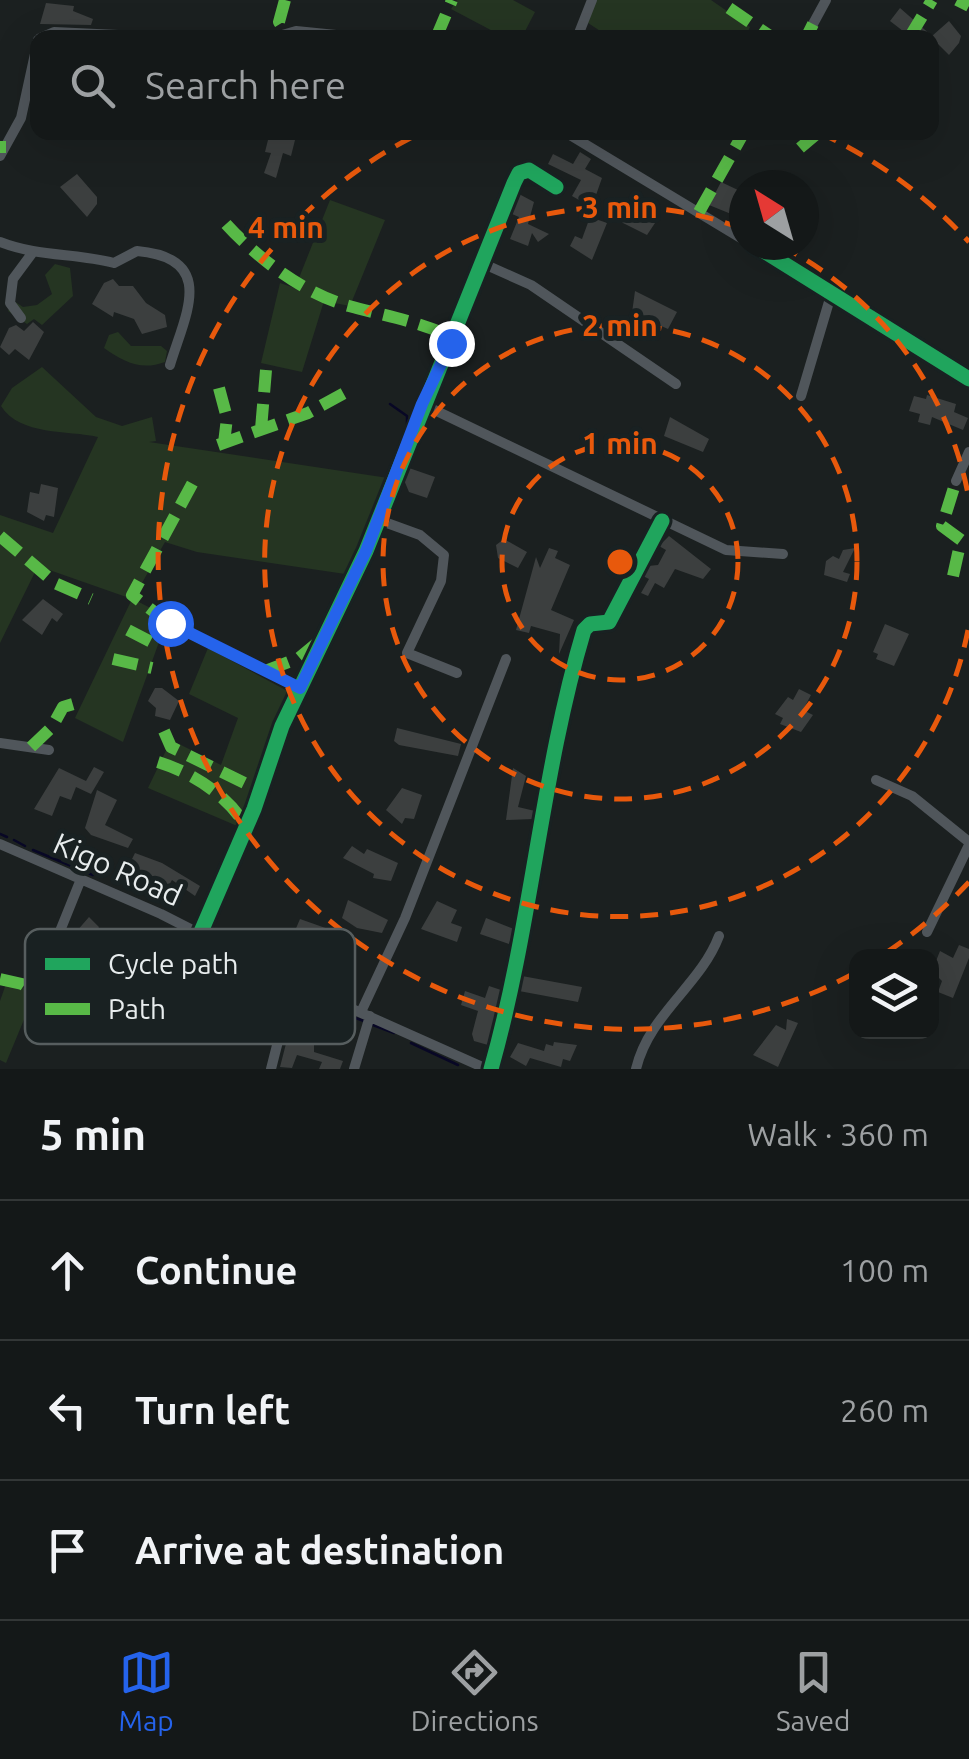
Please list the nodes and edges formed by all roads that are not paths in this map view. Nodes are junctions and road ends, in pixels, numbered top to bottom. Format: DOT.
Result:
graph roads {
  1 [pos="592,0"];
  2 [pos="826,0"];
  3 [pos="813,24"];
  4 [pos="580,30"];
  5 [pos="30,78"];
  6 [pos="579,140"];
  7 [pos="0,156"];
  8 [pos="556,187"];
  9 [pos="729,231"];
  10 [pos="0,242"];
  11 [pos="32,252"];
  12 [pos="777,260"];
  13 [pos="484,264"];
  14 [pos="831,295"];
  15 [pos="22,318"];
  16 [pos="170,365"];
  17 [pos="969,380"];
  18 [pos="676,384"];
  19 [pos="801,396"];
  20 [pos="422,404"];
  21 [pos="969,452"];
  22 [pos="956,481"];
  23 [pos="376,519"];
  24 [pos="662,522"];
  25 [pos="783,554"];
  26 [pos="170,623"];
  27 [pos="506,660"];
  28 [pos="457,672"];
  29 [pos="300,688"];
  30 [pos="0,743"];
  31 [pos="50,750"];
  32 [pos="876,780"];
  33 [pos="0,844"];
  34 [pos="969,844"];
  35 [pos="81,879"];
  36 [pos="61,929"];
  37 [pos="189,929"];
  38 [pos="202,929"];
  39 [pos="927,932"];
  40 [pos="718,936"];
  41 [pos="355,1009"];
  42 [pos="366,1014"];
  43 [pos="277,1044"];
  44 [pos="271,1069"];
  45 [pos="354,1069"];
  46 [pos="489,1069"];
  47 [pos="636,1069"];
  1 -- 4 [label="street"];
  2 -- 3 [label="street"];
  5 -- 7 [label="street"];
  6 -- 9 [label="street"];
  8 -- 13 [label="street"];
  10 -- 11 [label="street"];
  11 -- 15 [label="street"];
  11 -- 16 [label="street"];
  12 -- 14 [label="street"];
  13 -- 18 [label="street"];
  13 -- 20 [label="street"];
  14 -- 17 [label="street"];
  14 -- 19 [label="street"];
  20 -- 23 [label="street"];
  20 -- 24 [label="street"];
  21 -- 22 [label="street"];
  23 -- 28 [label="street"];
  23 -- 29 [label="street"];
  24 -- 25 [label="street"];
  24 -- 46 [label="street"];
  26 -- 29 [label="street"];
  27 -- 42 [label="street"];
  29 -- 38 [label="street"];
  30 -- 31 [label="street"];
  32 -- 34 [label="street"];
  33 -- 35 [label="street, Kigo Road"];
  34 -- 39 [label="street"];
  35 -- 36 [label="street"];
  35 -- 37 [label="street, Kigo Road"];
  40 -- 47 [label="street"];
  41 -- 42 [label="street, Kigo Road"];
  42 -- 45 [label="street"];
  42 -- 46 [label="street, Kigo Road"];
  43 -- 44 [label="street"];
}
